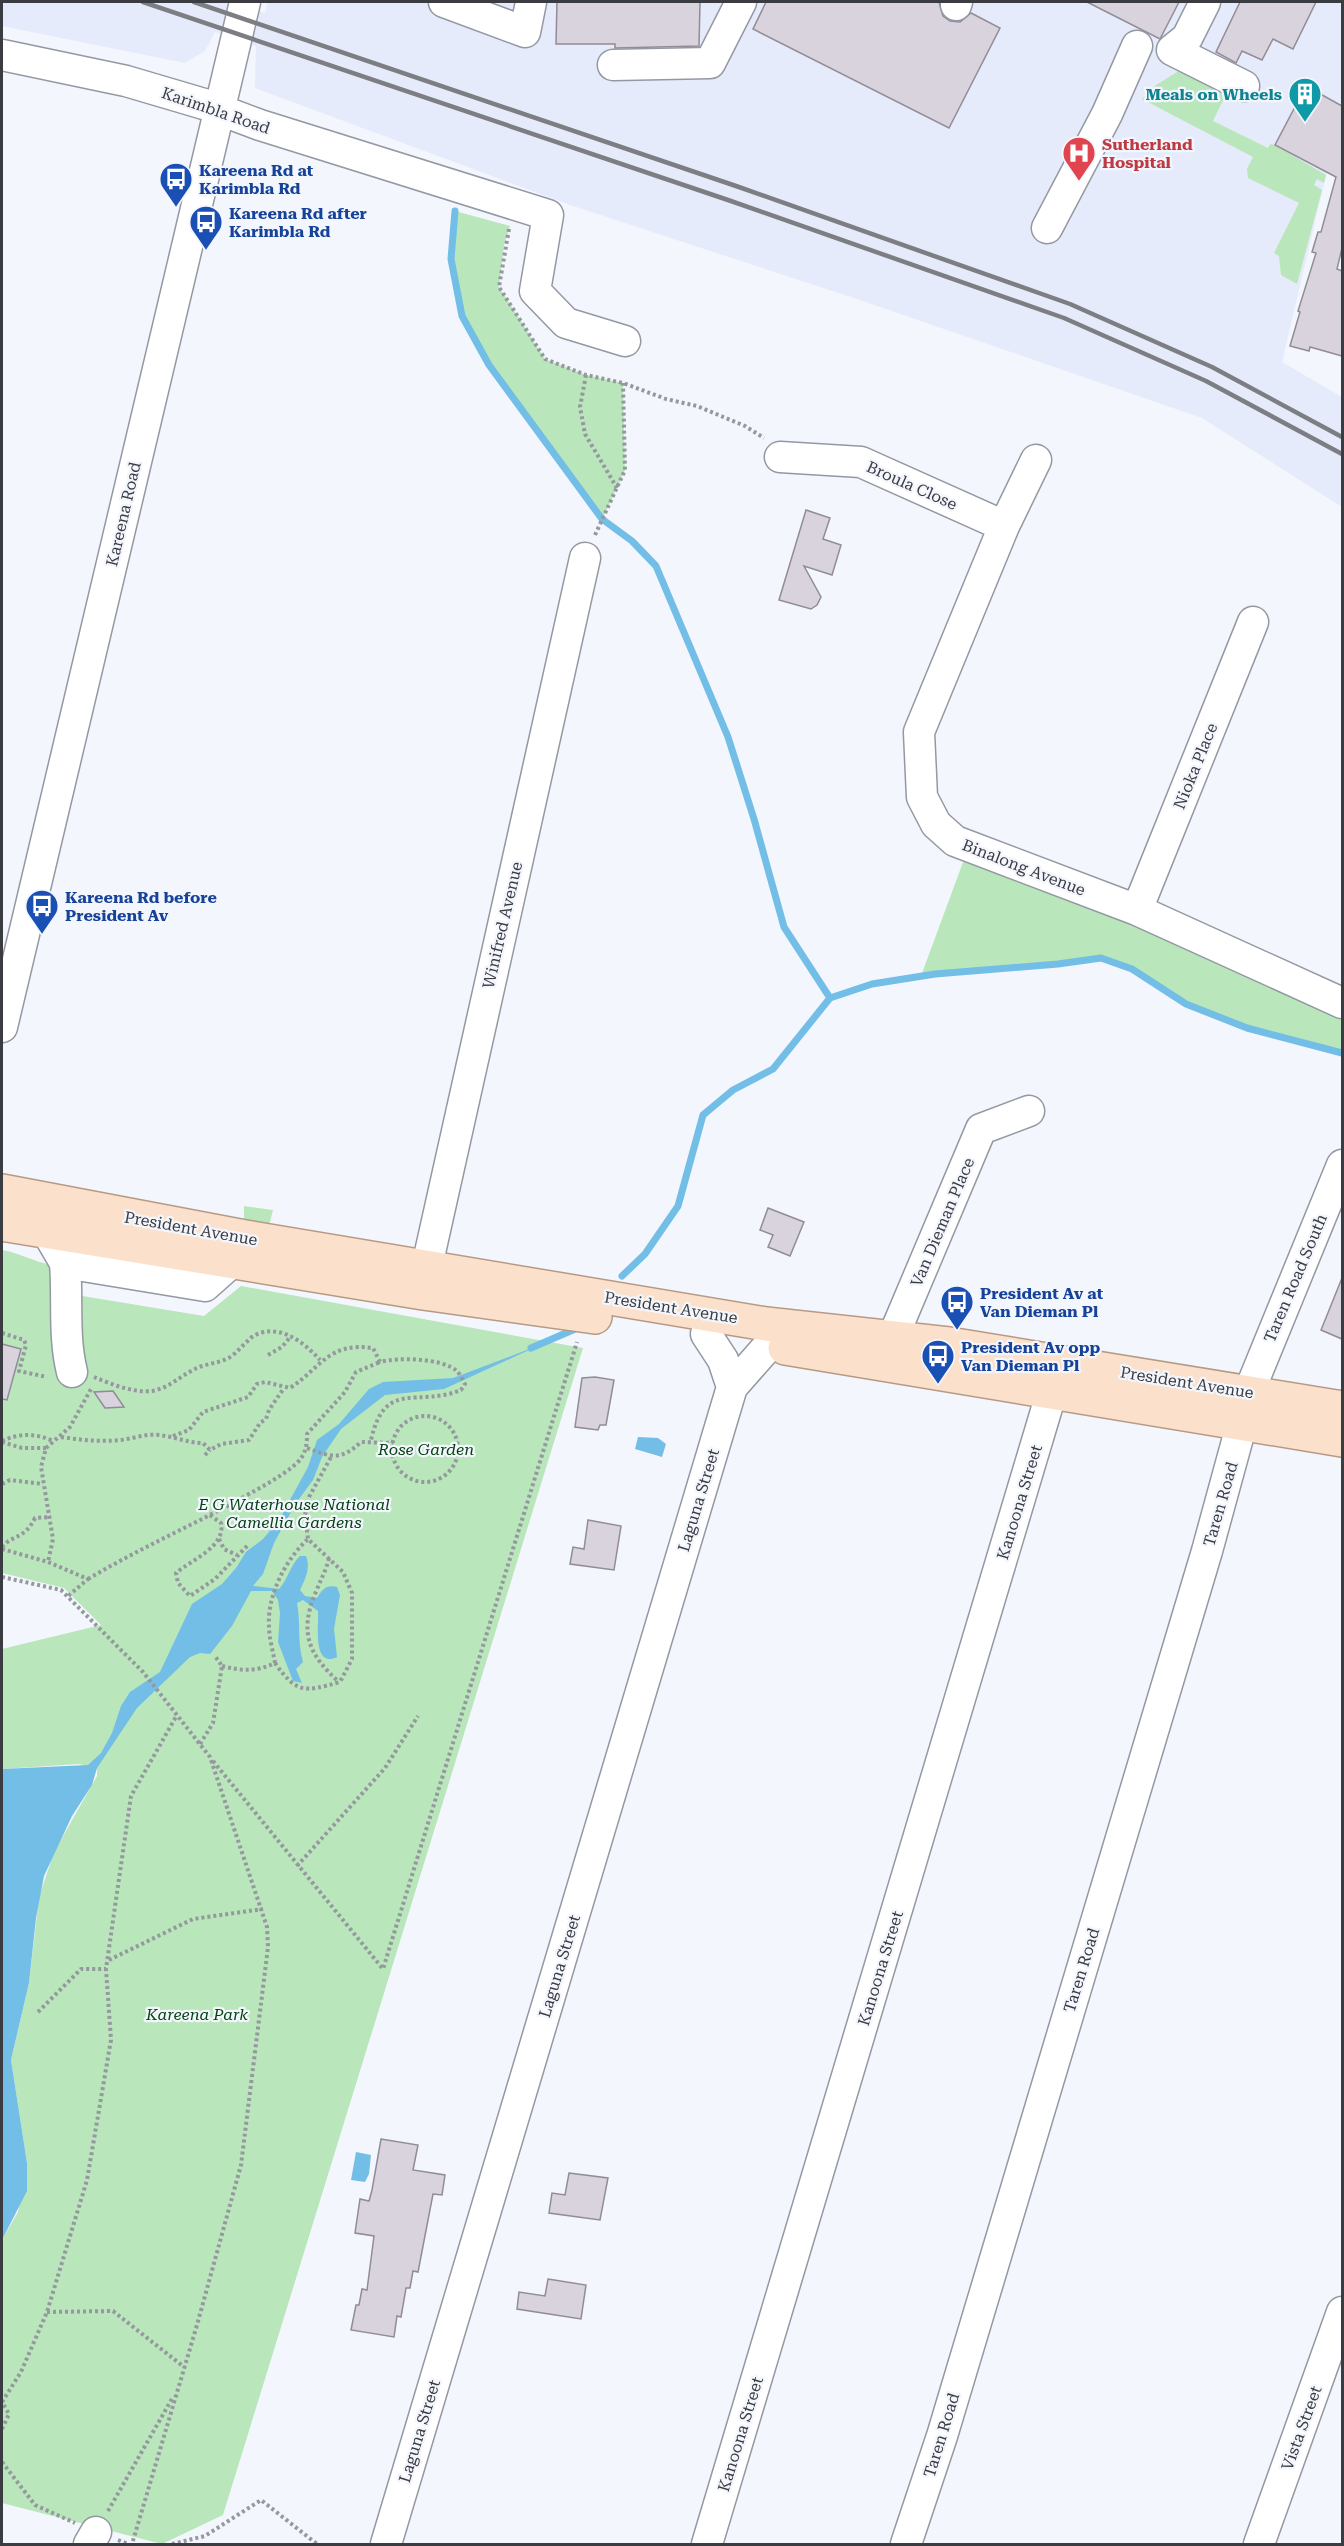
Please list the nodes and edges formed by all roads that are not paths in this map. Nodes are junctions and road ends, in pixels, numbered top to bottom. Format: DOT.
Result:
graph roads {
  1 [pos="245,2"];
  2 [pos="444,2"];
  3 [pos="531,2"];
  4 [pos="741,2"];
  5 [pos="1205,2"];
  6 [pos="1142,49"];
  7 [pos="2,55"];
  8 [pos="613,65"];
  9 [pos="1244,86"];
  10 [pos="219,109"];
  11 [pos="1047,228"];
  12 [pos="625,341"];
  13 [pos="780,457"];
  14 [pos="1036,460"];
  15 [pos="1004,526"];
  16 [pos="585,558"];
  17 [pos="1253,622"];
  18 [pos="1137,910"];
  19 [pos="1342,1003"];
  20 [pos="2,1027"];
  21 [pos="1029,1111"];
  22 [pos="1342,1164"];
  23 [pos="2,1191"];
  24 [pos="2,1224"];
  25 [pos="47,1232"];
  26 [pos="232,1262"];
  27 [pos="65,1263"];
  28 [pos="425,1279"];
  29 [pos="706,1334"];
  30 [pos="769,1345"];
  31 [pos="890,1351"];
  32 [pos="81,1382"];
  33 [pos="732,1387"];
  34 [pos="1052,1391"];
  35 [pos="1246,1408"];
  36 [pos="1342,1408"];
  37 [pos="1342,1440"];
  38 [pos="1342,2312"];
  39 [pos="386,2544"];
  40 [pos="707,2544"];
  41 [pos="906,2544"];
  42 [pos="1259,2544"];
  1 -- 10 [label="street, Kareena Road"];
  2 -- 3 [label="street"];
  4 -- 8 [label="street"];
  5 -- 9 [label="street"];
  6 -- 11 [label="street"];
  7 -- 10 [label="street, Karimbla Road"];
  10 -- 12 [label="street, Karimbla Road"];
  10 -- 20 [label="street, Kareena Road"];
  13 -- 15 [label="street, Broula Close"];
  14 -- 15 [label="street, Binalong Avenue"];
  15 -- 18 [label="street, Binalong Avenue"];
  16 -- 28 [label="street, Winifred Avenue"];
  17 -- 18 [label="street, Nioka Place"];
  18 -- 19 [label="street, Binalong Avenue"];
  21 -- 31 [label="street, Van Dieman Place"];
  22 -- 35 [label="street, Taren Road South"];
  23 -- 28 [label="main road, President Avenue"];
  24 -- 25 [label="main road, President Avenue"];
  25 -- 26 [label="main road, President Avenue"];
  25 -- 27 [label="street"];
  26 -- 27 [label="street"];
  26 -- 28 [label="main road, President Avenue"];
  27 -- 32 [label="street"];
  28 -- 29 [label="main road, President Avenue"];
  28 -- 31 [label="main road, President Avenue"];
  29 -- 30 [label="main road, President Avenue"];
  29 -- 33 [label="street"];
  30 -- 31 [label="main road, President Avenue"];
  30 -- 33 [label="street, Laguna Street"];
  31 -- 34 [label="main road, President Avenue"];
  31 -- 35 [label="main road, President Avenue"];
  33 -- 39 [label="street, Laguna Street"];
  34 -- 35 [label="main road, President Avenue"];
  34 -- 40 [label="street, Kanoona Street"];
  35 -- 36 [label="main road, President Avenue"];
  35 -- 37 [label="main road, President Avenue"];
  35 -- 41 [label="street, Taren Road"];
  38 -- 42 [label="street, Vista Street"];
}
